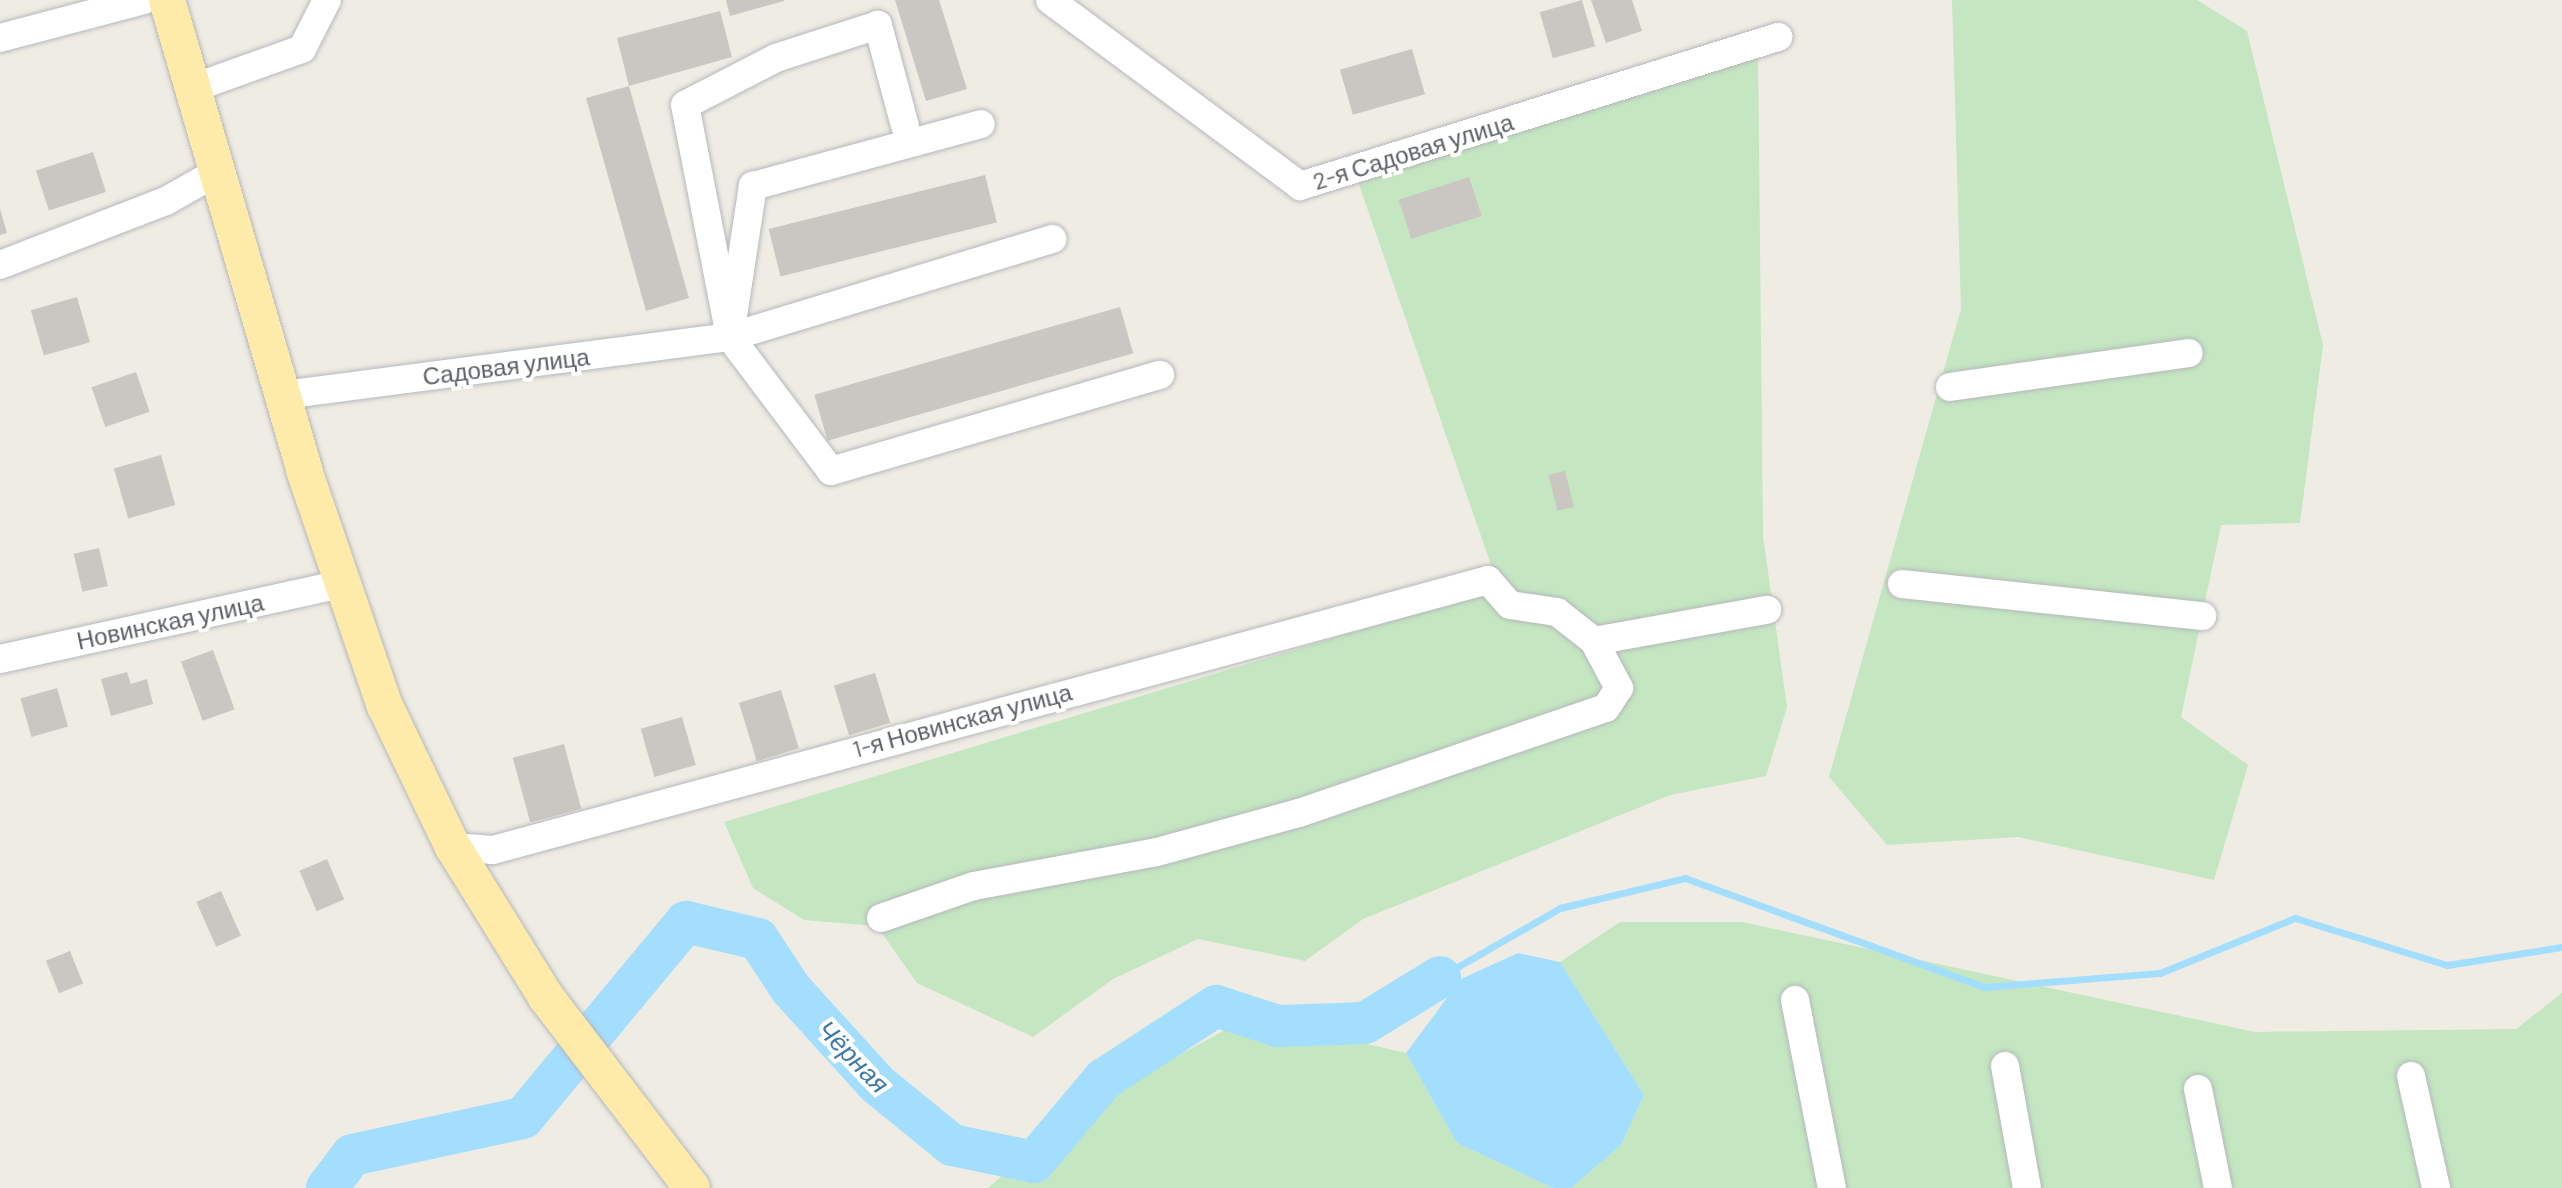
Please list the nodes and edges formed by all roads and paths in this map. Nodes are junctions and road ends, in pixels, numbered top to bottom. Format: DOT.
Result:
graph roads {
  1 [pos="144,0"];
  2 [pos="167,0"];
  3 [pos="327,0"];
  4 [pos="1050,0"];
  5 [pos="1778,37"];
  6 [pos="0,38"];
  7 [pos="193,88"];
  8 [pos="981,124"];
  9 [pos="905,126"];
  10 [pos="217,172"];
  11 [pos="1052,239"];
  12 [pos="0,265"];
  13 [pos="730,337"];
  14 [pos="2189,353"];
  15 [pos="1160,375"];
  16 [pos="1950,387"];
  17 [pos="283,395"];
  18 [pos="341,584"];
  19 [pos="1902,584"];
  20 [pos="1767,610"];
  21 [pos="2202,616"];
  22 [pos="1594,641"];
  23 [pos="0,659"];
  24 [pos="453,847"];
  25 [pos="881,918"];
  26 [pos="1795,1000"];
  27 [pos="2005,1066"];
  28 [pos="2411,1076"];
  29 [pos="2198,1089"];
  30 [pos="692,1188"];
  31 [pos="1832,1188"];
  32 [pos="2027,1188"];
  33 [pos="2218,1188"];
  34 [pos="2436,1188"];
  1 -- 6 [label="street"];
  2 -- 7 [label="main road"];
  3 -- 7 [label="street"];
  4 -- 5 [label="street, 2-я Садовая улица"];
  7 -- 10 [label="main road"];
  8 -- 13 [label="street"];
  9 -- 13 [label="street"];
  10 -- 12 [label="street"];
  10 -- 17 [label="main road"];
  11 -- 13 [label="street, Садовая улица"];
  13 -- 15 [label="street"];
  13 -- 17 [label="street, Садовая улица"];
  14 -- 16 [label="street"];
  17 -- 18 [label="main road"];
  18 -- 23 [label="street, Новинская улица"];
  18 -- 24 [label="main road"];
  19 -- 21 [label="street"];
  20 -- 22 [label="street"];
  22 -- 24 [label="street, 1-я Новинская улица"];
  22 -- 25 [label="street"];
  24 -- 30 [label="main road"];
  26 -- 31 [label="street"];
  27 -- 32 [label="street"];
  28 -- 34 [label="street"];
  29 -- 33 [label="street"];
}
